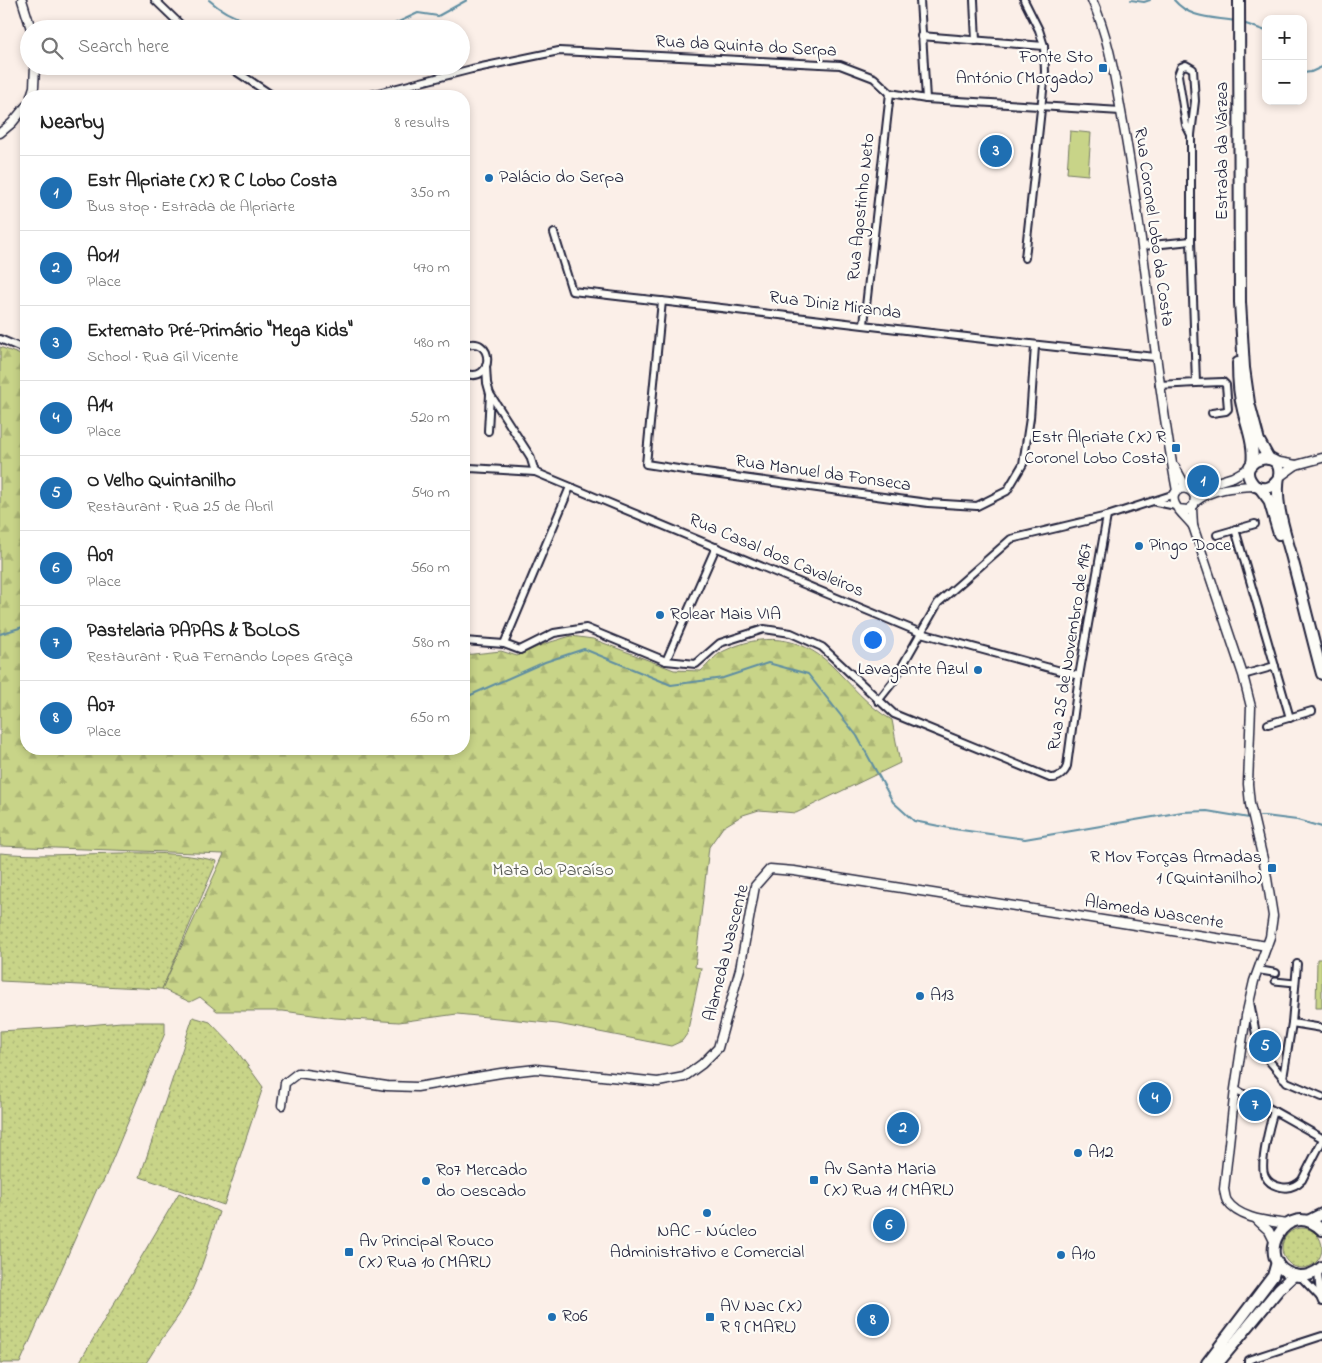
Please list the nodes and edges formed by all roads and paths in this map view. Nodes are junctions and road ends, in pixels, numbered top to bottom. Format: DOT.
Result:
graph roads {
  1 [pos="22,0"];
  2 [pos="156,0"];
  3 [pos="920,0"];
  4 [pos="974,0"];
  5 [pos="1024,0"];
  6 [pos="1092,0"];
  7 [pos="1239,0"];
  8 [pos="28,20"];
  9 [pos="176,20"];
  10 [pos="921,36"];
  11 [pos="976,41"];
  12 [pos="1044,46"];
  13 [pos="470,70"];
  14 [pos="35,75"];
  15 [pos="242,75"];
  16 [pos="448,75"];
  17 [pos="33,90"];
  18 [pos="264,90"];
  19 [pos="390,90"];
  20 [pos="890,93"];
  21 [pos="926,98"];
  22 [pos="1042,107"];
  23 [pos="1121,111"];
  24 [pos="20,113"];
  25 [pos="0,133"];
  26 [pos="1191,136"];
  27 [pos="554,233"];
  28 [pos="1191,241"];
  29 [pos="1143,246"];
  30 [pos="1025,258"];
  31 [pos="662,301"];
  32 [pos="1240,302"];
  33 [pos="864,324"];
  34 [pos="0,339"];
  35 [pos="470,344"];
  36 [pos="1035,346"];
  37 [pos="20,347"];
  38 [pos="1156,358"];
  39 [pos="486,366"];
  40 [pos="470,374"];
  41 [pos="1196,383"];
  42 [pos="1159,385"];
  43 [pos="490,394"];
  44 [pos="1212,413"];
  45 [pos="488,431"];
  46 [pos="1322,458"];
  47 [pos="1271,460"];
  48 [pos="1172,461"];
  49 [pos="1296,465"];
  50 [pos="1250,466"];
  51 [pos="470,468"];
  52 [pos="535,472"];
  53 [pos="1278,480"];
  54 [pos="570,487"];
  55 [pos="1257,487"];
  56 [pos="1189,489"];
  57 [pos="1176,492"];
  58 [pos="1155,502"];
  59 [pos="1194,505"];
  60 [pos="1177,507"];
  61 [pos="1108,516"];
  62 [pos="1255,524"];
  63 [pos="1193,526"];
  64 [pos="1235,529"];
  65 [pos="1217,535"];
  66 [pos="716,547"];
  67 [pos="920,633"];
  68 [pos="470,641"];
  69 [pos="504,644"];
  70 [pos="1316,652"];
  71 [pos="666,661"];
  72 [pos="1275,666"];
  73 [pos="1322,674"];
  74 [pos="1243,675"];
  75 [pos="1079,676"];
  76 [pos="878,701"];
  77 [pos="1312,712"];
  78 [pos="1290,718"];
  79 [pos="1268,724"];
  80 [pos="1267,946"];
  81 [pos="1297,964"];
  82 [pos="1258,970"];
  83 [pos="1276,973"];
  84 [pos="1275,981"];
  85 [pos="1296,983"];
  86 [pos="1250,1000"];
  87 [pos="1292,1023"];
  88 [pos="1322,1028"];
  89 [pos="1283,1078"];
  90 [pos="1235,1089"];
  91 [pos="1322,1097"];
  92 [pos="282,1105"];
  93 [pos="1274,1111"];
  94 [pos="1322,1140"];
  95 [pos="1322,1214"];
  96 [pos="1256,1218"];
  97 [pos="1308,1221"];
  98 [pos="1287,1224"];
  99 [pos="1322,1230"];
  100 [pos="1274,1241"];
  101 [pos="1277,1262"];
  102 [pos="1320,1269"];
  103 [pos="1297,1276"];
  104 [pos="1321,1299"];
  105 [pos="1322,1336"];
  106 [pos="1207,1363"];
  107 [pos="1218,1363"];
  108 [pos="1248,1363"];
  1 -- 8 [label="street"];
  2 -- 9 [label="street"];
  3 -- 10 [label="street"];
  4 -- 11 [label="street"];
  5 -- 12 [label="street"];
  6 -- 23 [label="street, Rua Coronel Lobo da Costa"];
  7 -- 32 [label="main road, Estrada da Várzea"];
  10 -- 11 [label="street"];
  10 -- 21 [label="street"];
  11 -- 12 [label="street"];
  12 -- 22 [label="street"];
  13 -- 20 [label="street, Rua da Quinta do Serpa"];
  14 -- 17 [label="street"];
  15 -- 18 [label="street"];
  16 -- 19 [label="street, Rua da Quinta do Serpa"];
  20 -- 21 [label="street"];
  20 -- 33 [label="street, Rua Agostinho Neto"];
  21 -- 22 [label="street"];
  22 -- 23 [label="street"];
  22 -- 30 [label="street"];
  23 -- 29 [label="street, Rua Coronel Lobo da Costa"];
  24 -- 25 [label="street"];
  26 -- 26 [label="street"];
  26 -- 28 [label="street"];
  27 -- 31 [label="street, Rua Diniz Miranda"];
  28 -- 29 [label="street"];
  28 -- 41 [label="street"];
  29 -- 38 [label="street, Rua Coronel Lobo da Costa"];
  31 -- 33 [label="street, Rua Diniz Miranda"];
  31 -- 36 [label="street, Rua Manuel da Fonseca"];
  32 -- 47 [label="main road, Estrada da Várzea"];
  32 -- 50 [label="main road, Estrada da Várzea"];
  33 -- 36 [label="street, Rua Diniz Miranda"];
  34 -- 37 [label="street"];
  35 -- 39 [label="street"];
  36 -- 38 [label="street, Rua Diniz Miranda"];
  38 -- 42 [label="street, Rua Coronel Lobo da Costa"];
  39 -- 40 [label="street"];
  39 -- 43 [label="street"];
  41 -- 42 [label="street"];
  41 -- 44 [label="street"];
  42 -- 48 [label="street, Rua Coronel Lobo da Costa"];
  43 -- 45 [label="street"];
  43 -- 52 [label="street"];
  46 -- 49 [label="street"];
  47 -- 49 [label="street"];
  47 -- 50 [label="main road"];
  47 -- 53 [label="main road, Estrada da Várzea"];
  48 -- 56 [label="street, Rua Coronel Lobo da Costa"];
  48 -- 57 [label="street, Rua Coronel Lobo da Costa"];
  49 -- 53 [label="street"];
  50 -- 55 [label="main road, Estrada da Várzea"];
  50 -- 56 [label="street"];
  51 -- 52 [label="street, Rua Casal dos Cavaleiros"];
  52 -- 54 [label="street, Rua Casal dos Cavaleiros"];
  53 -- 55 [label="main road"];
  53 -- 70 [label="main road, Estrada da Várzea"];
  54 -- 66 [label="street, Rua Casal dos Cavaleiros"];
  54 -- 69 [label="street"];
  55 -- 59 [label="street"];
  55 -- 70 [label="main road, Estrada da Várzea"];
  56 -- 57 [label="street"];
  56 -- 59 [label="street"];
  57 -- 58 [label="street"];
  57 -- 60 [label="street"];
  58 -- 60 [label="street"];
  58 -- 61 [label="street"];
  59 -- 60 [label="street"];
  59 -- 63 [label="street"];
  60 -- 63 [label="street"];
  61 -- 67 [label="street"];
  61 -- 75 [label="street, Rua 25 de Novembro de 1967"];
  62 -- 64 [label="street"];
  63 -- 74 [label="street"];
  64 -- 65 [label="street"];
  64 -- 72 [label="street"];
  66 -- 67 [label="street, Rua Casal dos Cavaleiros"];
  66 -- 71 [label="street"];
  67 -- 75 [label="street, Rua Casal dos Cavaleiros"];
  67 -- 76 [label="street"];
  68 -- 69 [label="street"];
  69 -- 71 [label="street"];
  70 -- 73 [label="main road, Estrada da Várzea"];
  71 -- 76 [label="street"];
  72 -- 74 [label="street"];
  72 -- 78 [label="street"];
  74 -- 80 [label="street"];
  75 -- 76 [label="street, Rua 25 de Novembro de 1967"];
  77 -- 78 [label="street"];
  78 -- 79 [label="street"];
  80 -- 82 [label="street"];
  80 -- 92 [label="street, Alameda Nascente"];
  81 -- 85 [label="street"];
  82 -- 83 [label="street"];
  82 -- 86 [label="street"];
  84 -- 85 [label="street"];
  85 -- 87 [label="street"];
  86 -- 89 [label="street"];
  86 -- 90 [label="street"];
  87 -- 88 [label="street"];
  87 -- 89 [label="street"];
  89 -- 91 [label="street"];
  90 -- 93 [label="street"];
  90 -- 96 [label="street"];
  93 -- 94 [label="street"];
  93 -- 94 [label="street"];
  95 -- 97 [label="main road"];
  96 -- 98 [label="street"];
  96 -- 100 [label="street"];
  97 -- 98 [label="main road"];
  97 -- 99 [label="main road"];
  98 -- 100 [label="main road"];
  100 -- 101 [label="main road"];
  101 -- 103 [label="main road"];
  101 -- 106 [label="main road"];
  102 -- 103 [label="main road"];
  102 -- 104 [label="street"];
  103 -- 104 [label="street"];
  103 -- 107 [label="main road"];
  105 -- 108 [label="street"];
}
